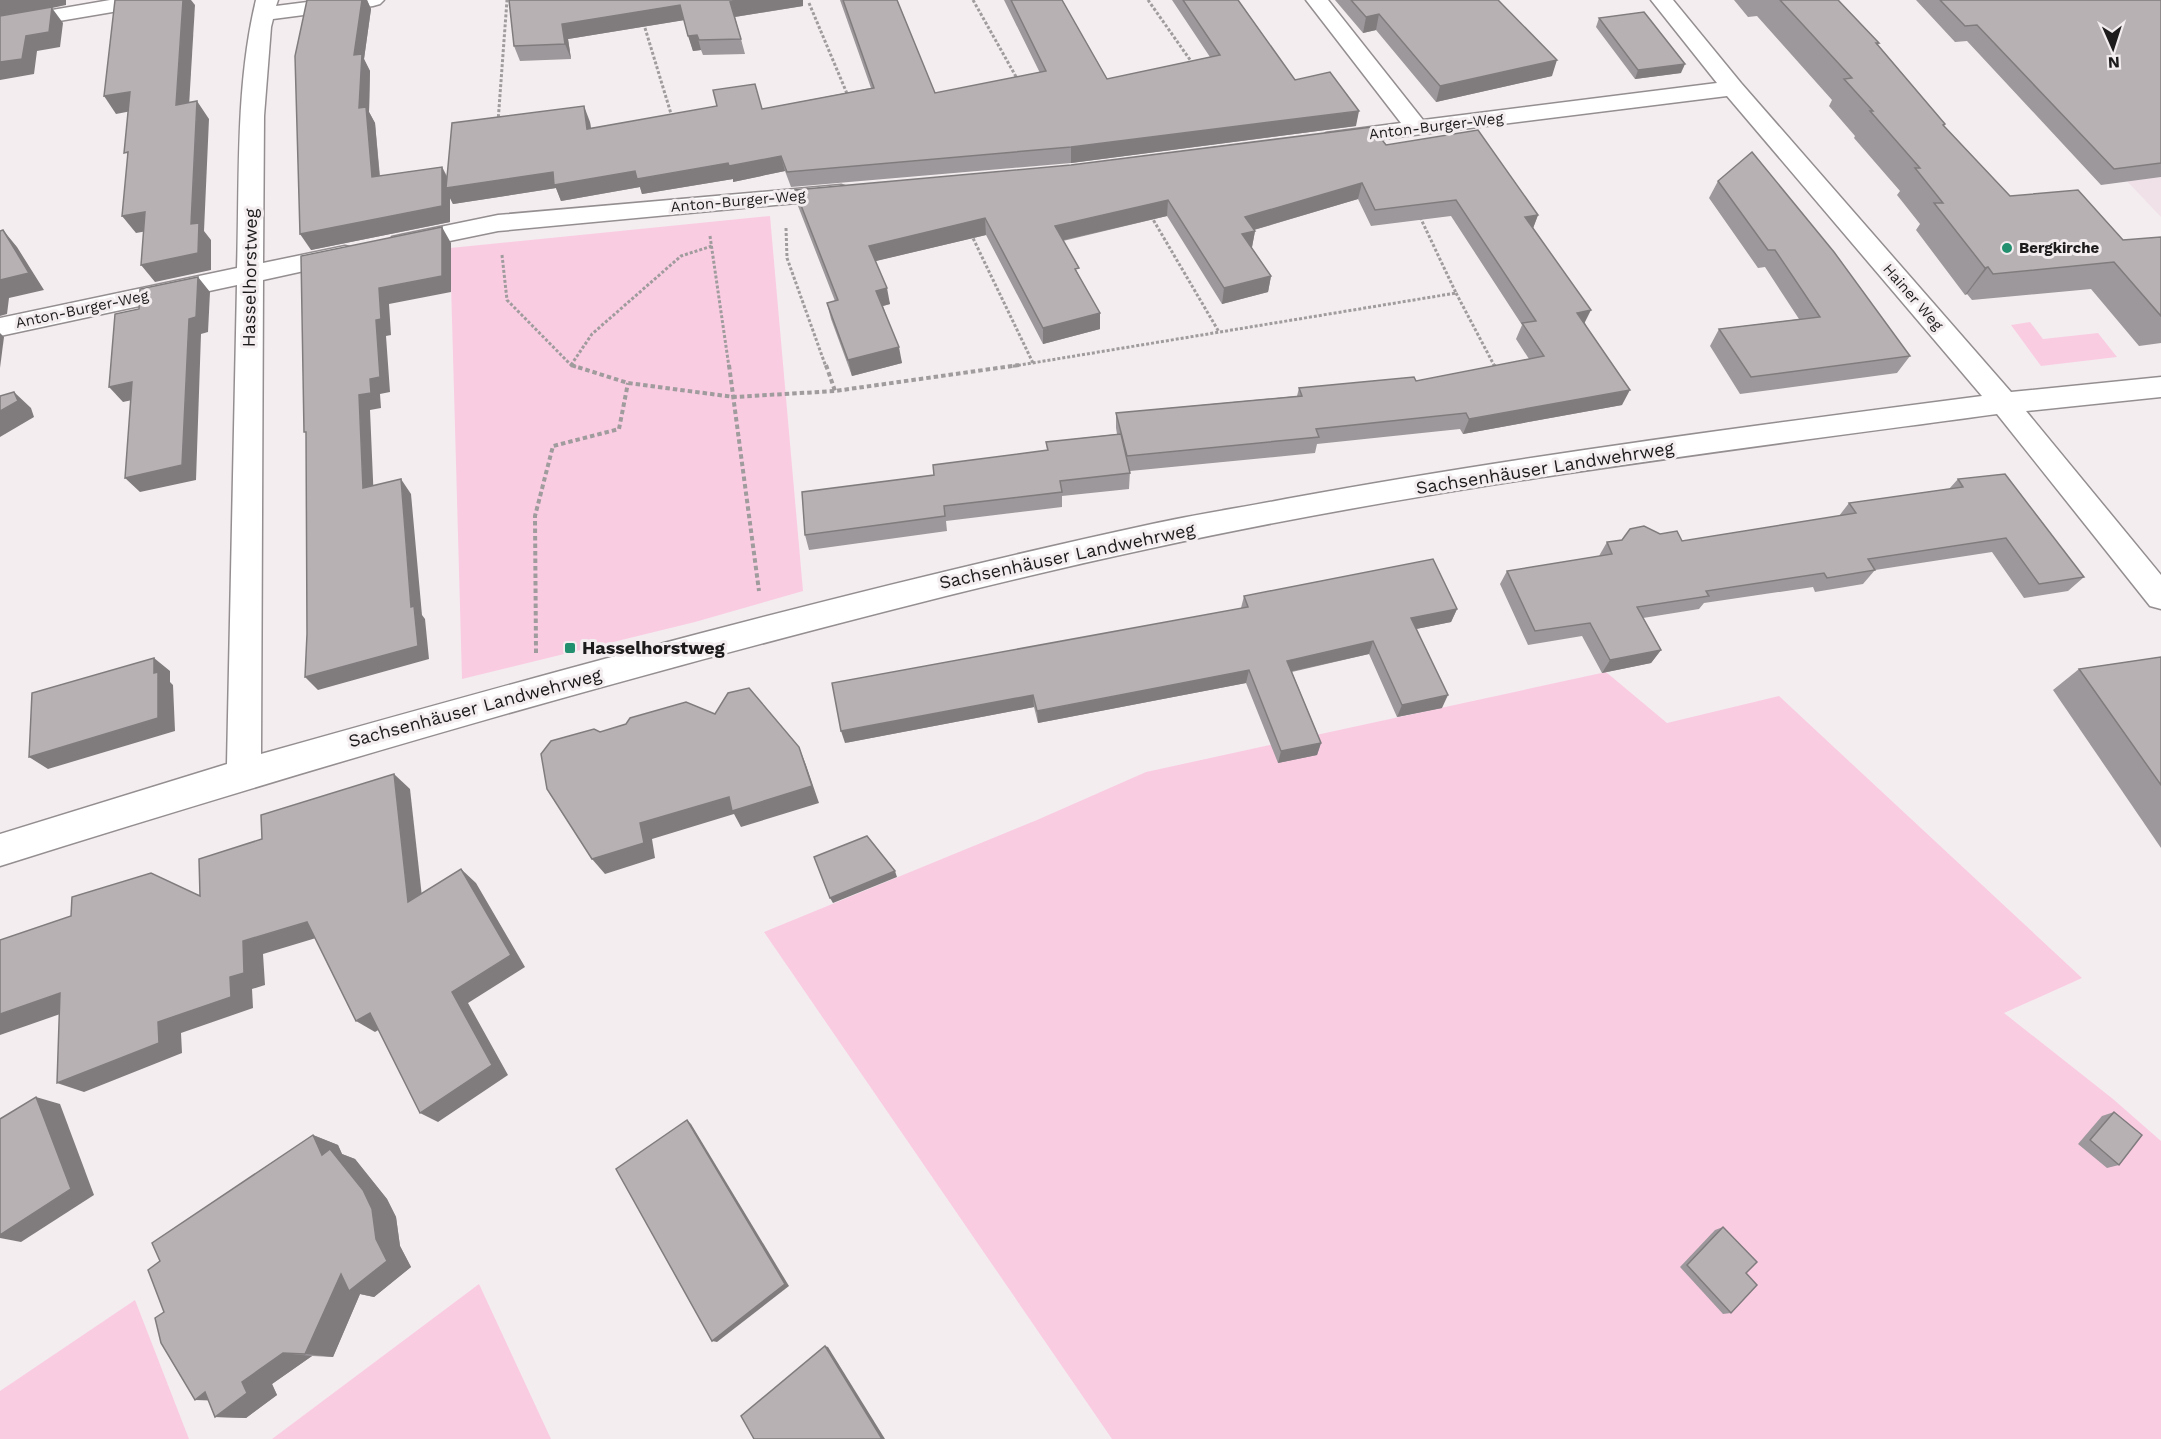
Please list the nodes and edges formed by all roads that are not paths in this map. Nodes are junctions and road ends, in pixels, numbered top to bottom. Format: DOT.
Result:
graph roads {
  1 [pos="148,0"];
  2 [pos="373,0"];
  3 [pos="1317,0"];
  4 [pos="1662,0"];
  5 [pos="265,7"];
  6 [pos="0,25"];
  7 [pos="1733,88"];
  8 [pos="1417,128"];
  9 [pos="1310,141"];
  10 [pos="868,191"];
  11 [pos="250,273"];
  12 [pos="0,327"];
  13 [pos="2161,387"];
  14 [pos="2004,403"];
  15 [pos="2161,597"];
  16 [pos="244,774"];
  17 [pos="0,850"];
  1 -- 6 [label="street"];
  2 -- 5 [label="street"];
  3 -- 8 [label="street"];
  4 -- 7 [label="street, Hainer Weg"];
  5 -- 11 [label="street, Hasselhorstweg"];
  7 -- 8 [label="street, Anton-Burger-Weg"];
  7 -- 14 [label="street, Hainer Weg"];
  8 -- 9 [label="street, Anton-Burger-Weg"];
  10 -- 11 [label="street, Anton-Burger-Weg"];
  11 -- 12 [label="street, Anton-Burger-Weg"];
  11 -- 16 [label="street, Hasselhorstweg"];
  13 -- 14 [label="street, Sachsenhäuser Landwehrweg"];
  14 -- 15 [label="street, Hainer Weg"];
  14 -- 16 [label="street, Sachsenhäuser Landwehrweg"];
  16 -- 17 [label="street, Sachsenhäuser Landwehrweg"];
}
